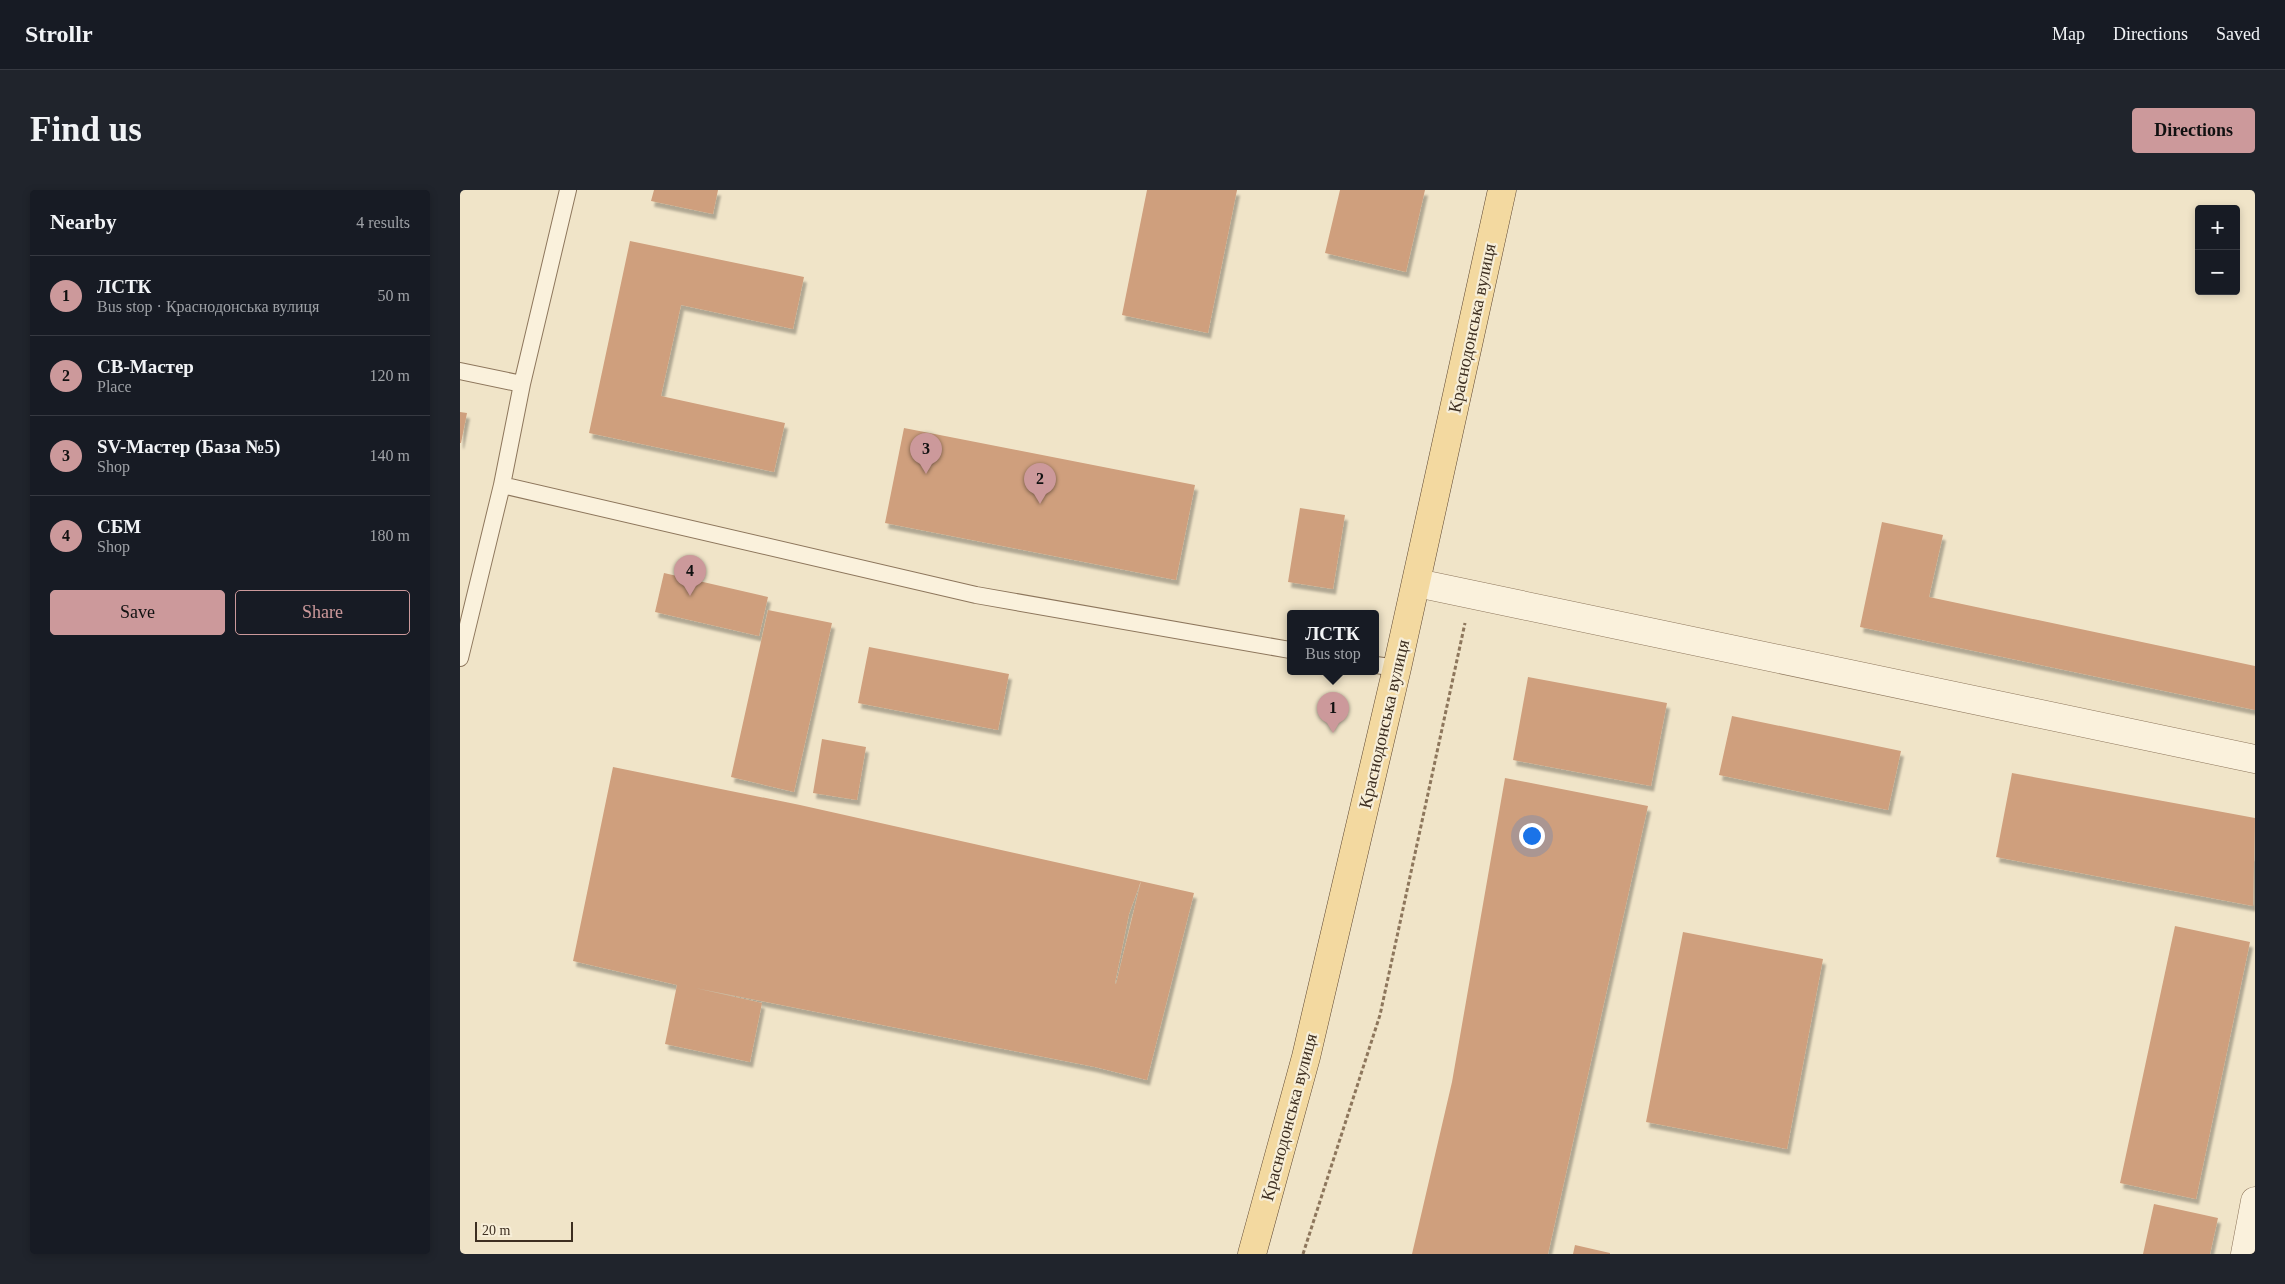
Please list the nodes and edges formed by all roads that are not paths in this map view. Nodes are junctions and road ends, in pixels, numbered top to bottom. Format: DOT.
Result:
graph roads {
  1 [pos="568,190"];
  2 [pos="1502,190"];
  3 [pos="460,371"];
  4 [pos="522,384"];
  5 [pos="502,485"];
  6 [pos="1417,582"];
  7 [pos="1287,649"];
  8 [pos="460,658"];
  9 [pos="1386,666"];
  10 [pos="2255,759"];
  11 [pos="2255,1201"];
  12 [pos="1252,1254"];
  13 [pos="2245,1254"];
  1 -- 4 [label="lane"];
  2 -- 6 [label="main road, Краснодонська вулиця"];
  3 -- 4 [label="lane"];
  4 -- 5 [label="lane"];
  5 -- 7 [label="lane"];
  5 -- 8 [label="lane"];
  6 -- 9 [label="main road, Краснодонська вулиця"];
  6 -- 10 [label="street"];
  9 -- 12 [label="main road, Краснодонська вулиця"];
  11 -- 13 [label="street"];
}
